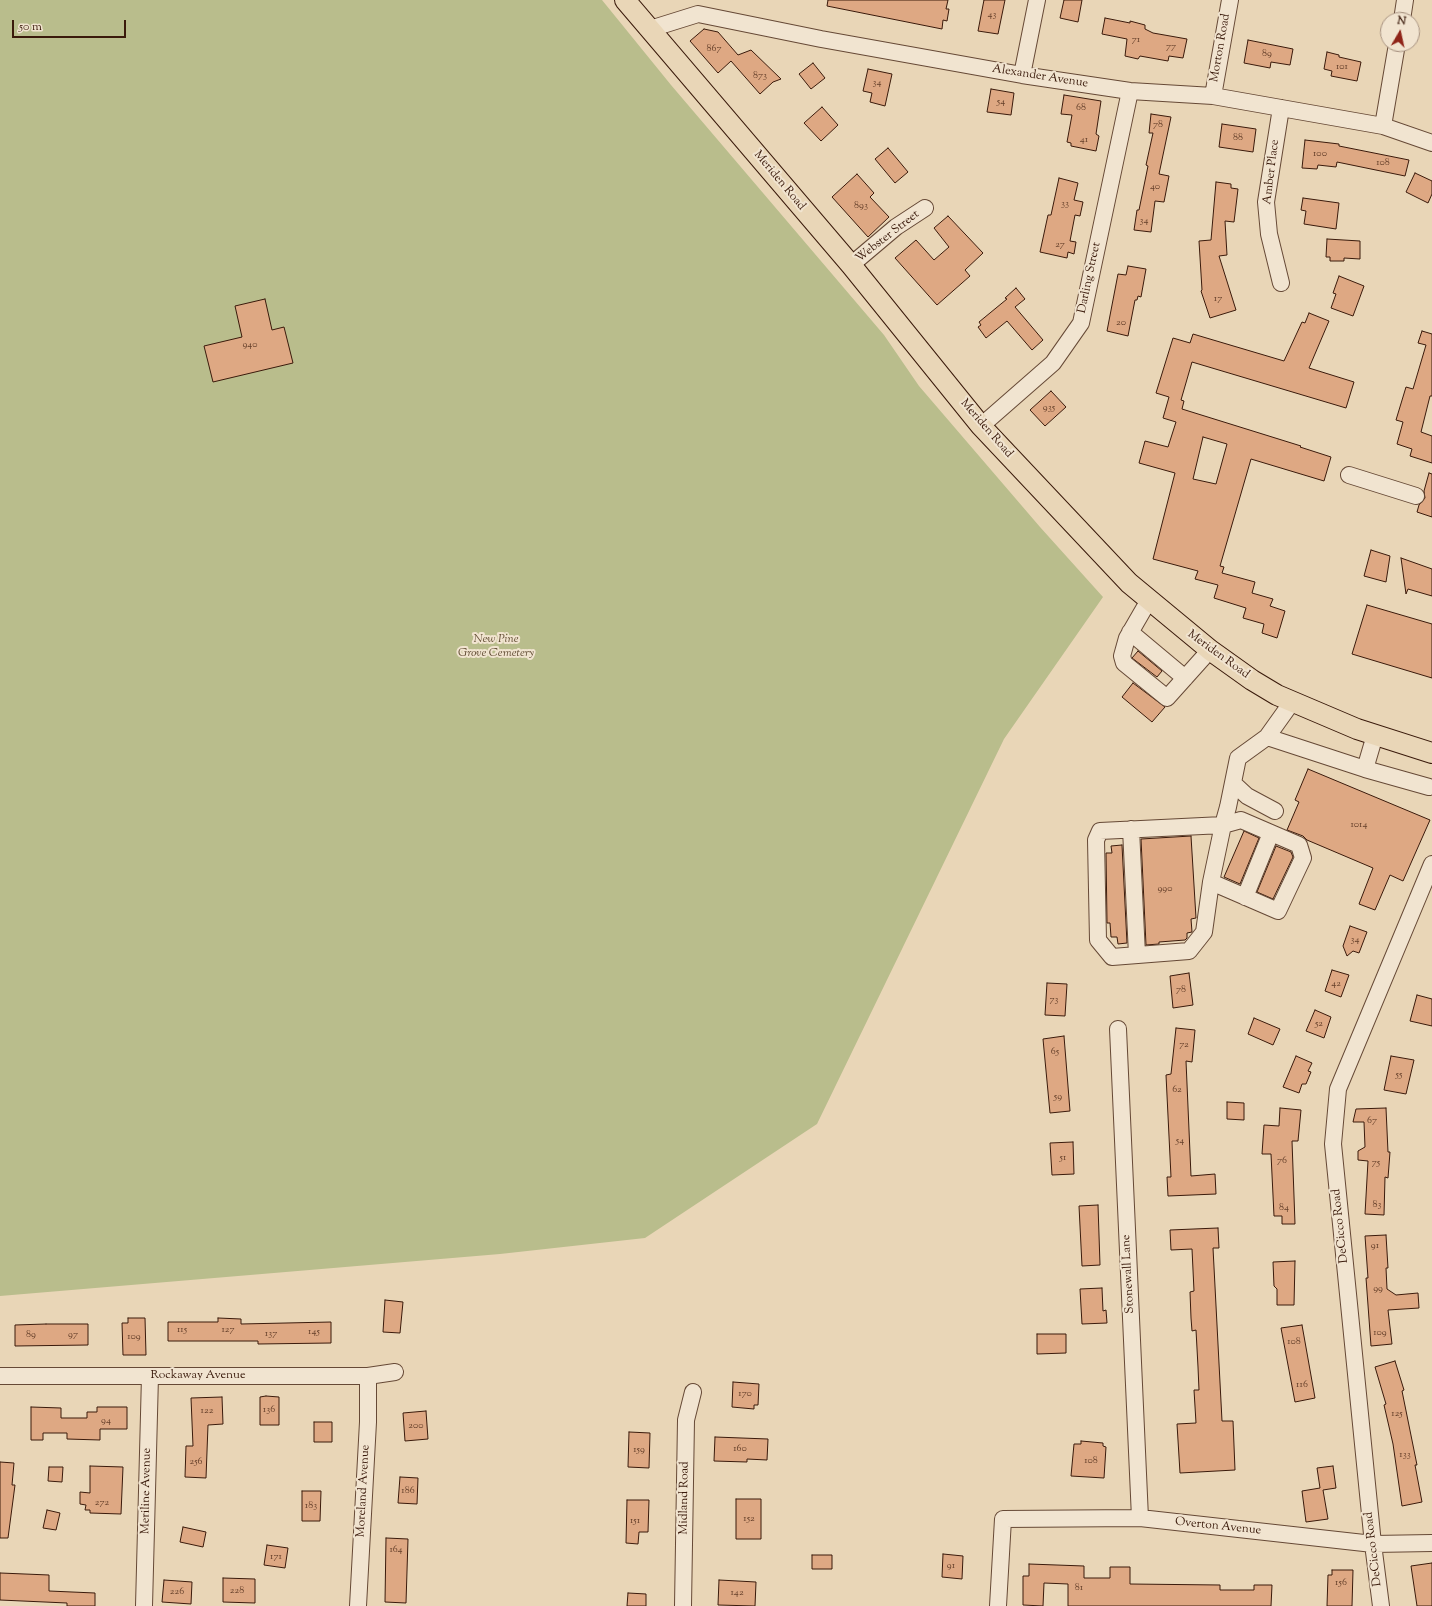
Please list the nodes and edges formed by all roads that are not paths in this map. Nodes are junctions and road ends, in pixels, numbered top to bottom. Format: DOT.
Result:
graph roads {
  1 [pos="624,0"];
  2 [pos="1037,0"];
  3 [pos="1230,0"];
  4 [pos="1405,0"];
  5 [pos="1403,12"];
  6 [pos="650,29"];
  7 [pos="1396,52"];
  8 [pos="1022,75"];
  9 [pos="1130,91"];
  10 [pos="1213,96"];
  11 [pos="1281,108"];
  12 [pos="1383,126"];
  13 [pos="1432,143"];
  14 [pos="925,208"];
  15 [pos="851,266"];
  16 [pos="1281,283"];
  17 [pos="981,426"];
  18 [pos="1348,475"];
  19 [pos="1416,496"];
  20 [pos="1149,600"];
  21 [pos="1130,632"];
  22 [pos="1210,650"];
  23 [pos="1185,678"];
  24 [pos="1292,702"];
  25 [pos="1375,735"];
  26 [pos="1267,737"];
  27 [pos="1432,752"];
  28 [pos="1365,769"];
  29 [pos="1233,783"];
  30 [pos="1429,787"];
  31 [pos="1275,811"];
  32 [pos="1223,825"];
  33 [pos="1131,829"];
  34 [pos="1271,833"];
  35 [pos="1432,864"];
  36 [pos="1211,882"];
  37 [pos="1245,897"];
  38 [pos="1137,955"];
  39 [pos="1118,1029"];
  40 [pos="395,1372"];
  41 [pos="0,1376"];
  42 [pos="150,1376"];
  43 [pos="368,1376"];
  44 [pos="693,1392"];
  45 [pos="1140,1518"];
  46 [pos="1432,1543"];
  47 [pos="1373,1544"];
  48 [pos="144,1606"];
  49 [pos="358,1606"];
  50 [pos="682,1606"];
  51 [pos="998,1606"];
  52 [pos="1381,1606"];
  1 -- 6 [label="main road, Meriden Road"];
  2 -- 8 [label="street"];
  3 -- 10 [label="street, Morton Road"];
  4 -- 5 [label="street"];
  6 -- 8 [label="street, Alexander Avenue"];
  6 -- 15 [label="main road, Meriden Road"];
  7 -- 12 [label="street"];
  8 -- 9 [label="street, Alexander Avenue"];
  9 -- 10 [label="street, Alexander Avenue"];
  9 -- 17 [label="street, Darling Street"];
  10 -- 11 [label="street, Alexander Avenue"];
  11 -- 12 [label="street, Alexander Avenue"];
  11 -- 16 [label="street, Amber Place"];
  12 -- 13 [label="street, Alexander Avenue"];
  14 -- 15 [label="street, Webster Street"];
  15 -- 17 [label="main road, Meriden Road"];
  17 -- 20 [label="main road, Meriden Road"];
  18 -- 19 [label="street"];
  20 -- 21 [label="street"];
  20 -- 22 [label="main road, Meriden Road"];
  21 -- 23 [label="street"];
  21 -- 23 [label="street"];
  22 -- 23 [label="street"];
  22 -- 24 [label="main road, Meriden Road"];
  24 -- 25 [label="main road, Meriden Road"];
  24 -- 26 [label="street"];
  25 -- 27 [label="main road, Meriden Road"];
  25 -- 28 [label="street"];
  26 -- 28 [label="street"];
  26 -- 29 [label="street"];
  28 -- 30 [label="street"];
  29 -- 31 [label="street"];
  29 -- 32 [label="street"];
  32 -- 33 [label="street"];
  32 -- 34 [label="street"];
  32 -- 36 [label="street"];
  33 -- 38 [label="street"];
  33 -- 38 [label="street"];
  34 -- 37 [label="street"];
  34 -- 37 [label="street"];
  35 -- 47 [label="street, DeCicco Road"];
  36 -- 37 [label="street"];
  36 -- 38 [label="street"];
  39 -- 45 [label="street, Stonewall Lane"];
  40 -- 43 [label="street, Rockaway Avenue"];
  41 -- 42 [label="street, Rockaway Avenue"];
  42 -- 43 [label="street, Rockaway Avenue"];
  42 -- 48 [label="street, Meriline Avenue"];
  43 -- 49 [label="street, Moreland Avenue"];
  44 -- 50 [label="street, Midland Road"];
  45 -- 47 [label="street, Overton Avenue"];
  45 -- 51 [label="street, Overton Avenue"];
  46 -- 47 [label="street, Overton Avenue"];
  47 -- 52 [label="street, DeCicco Road"];
}
